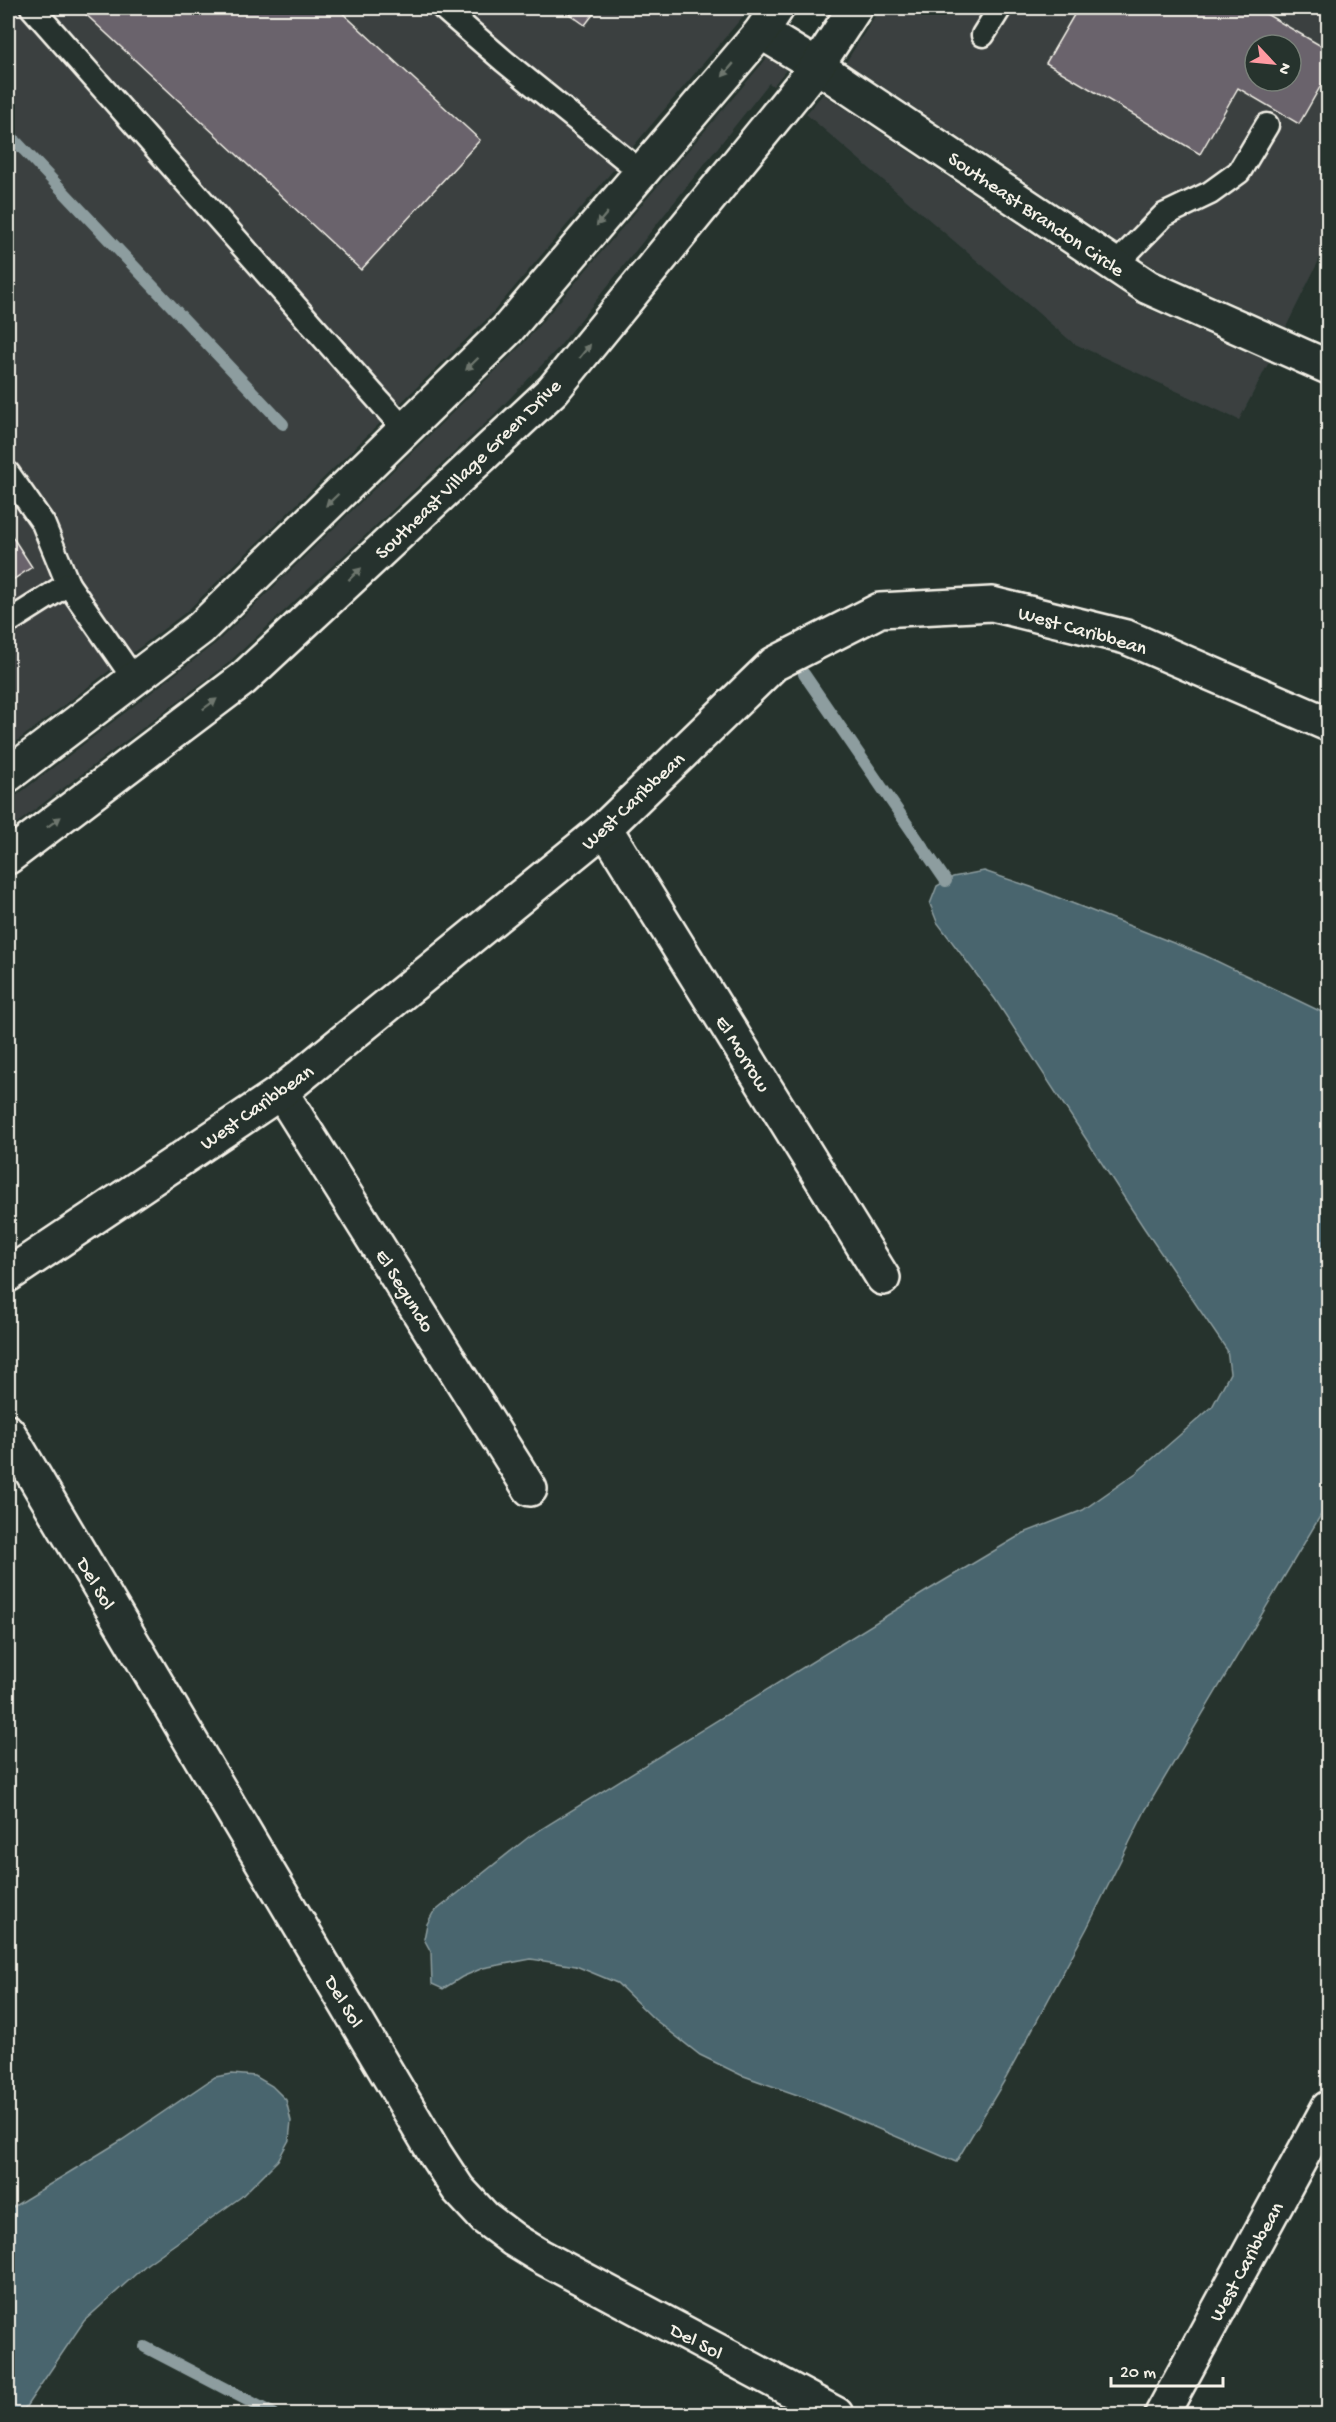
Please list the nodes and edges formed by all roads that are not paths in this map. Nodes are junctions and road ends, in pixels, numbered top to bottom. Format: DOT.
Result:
graph roads {
  1 [pos="32,8"];
  2 [pos="443,8"];
  3 [pos="855,8"];
  4 [pos="1000,8"];
  5 [pos="769,20"];
  6 [pos="983,35"];
  7 [pos="817,66"];
  8 [pos="1267,125"];
  9 [pos="641,172"];
  10 [pos="1115,265"];
  11 [pos="1329,368"];
  12 [pos="404,429"];
  13 [pos="8,473"];
  14 [pos="68,584"];
  15 [pos="8,622"];
  16 [pos="134,679"];
  17 [pos="1329,724"];
  18 [pos="8,775"];
  19 [pos="605,828"];
  20 [pos="8,857"];
  21 [pos="281,1092"];
  22 [pos="8,1275"];
  23 [pos="883,1278"];
  24 [pos="8,1432"];
  25 [pos="530,1489"];
  26 [pos="1329,2108"];
  27 [pos="836,2415"];
  28 [pos="1162,2415"];
  1 -- 12 [label="lane"];
  2 -- 9 [label="lane"];
  3 -- 7 [label="street, Southeast Village Green Drive"];
  4 -- 6 [label="lane"];
  5 -- 7 [label="street, Southeast Brandon Circle"];
  5 -- 9 [label="street, one-way"];
  7 -- 10 [label="street, Southeast Brandon Circle"];
  20 -- 7 [label="street, Southeast Village Green Drive, one-way"];
  8 -- 10 [label="lane"];
  9 -- 12 [label="street, one-way"];
  10 -- 11 [label="street, Southeast Brandon Circle"];
  12 -- 16 [label="street, one-way"];
  13 -- 14 [label="lane"];
  14 -- 15 [label="lane"];
  14 -- 16 [label="lane"];
  16 -- 18 [label="street"];
  17 -- 19 [label="street, West Caribbean"];
  19 -- 21 [label="street, West Caribbean"];
  19 -- 23 [label="street, El Morrow"];
  21 -- 22 [label="street, West Caribbean"];
  21 -- 25 [label="street, El Segundo"];
  24 -- 27 [label="street, Del Sol"];
  26 -- 28 [label="street, West Caribbean"];
}
